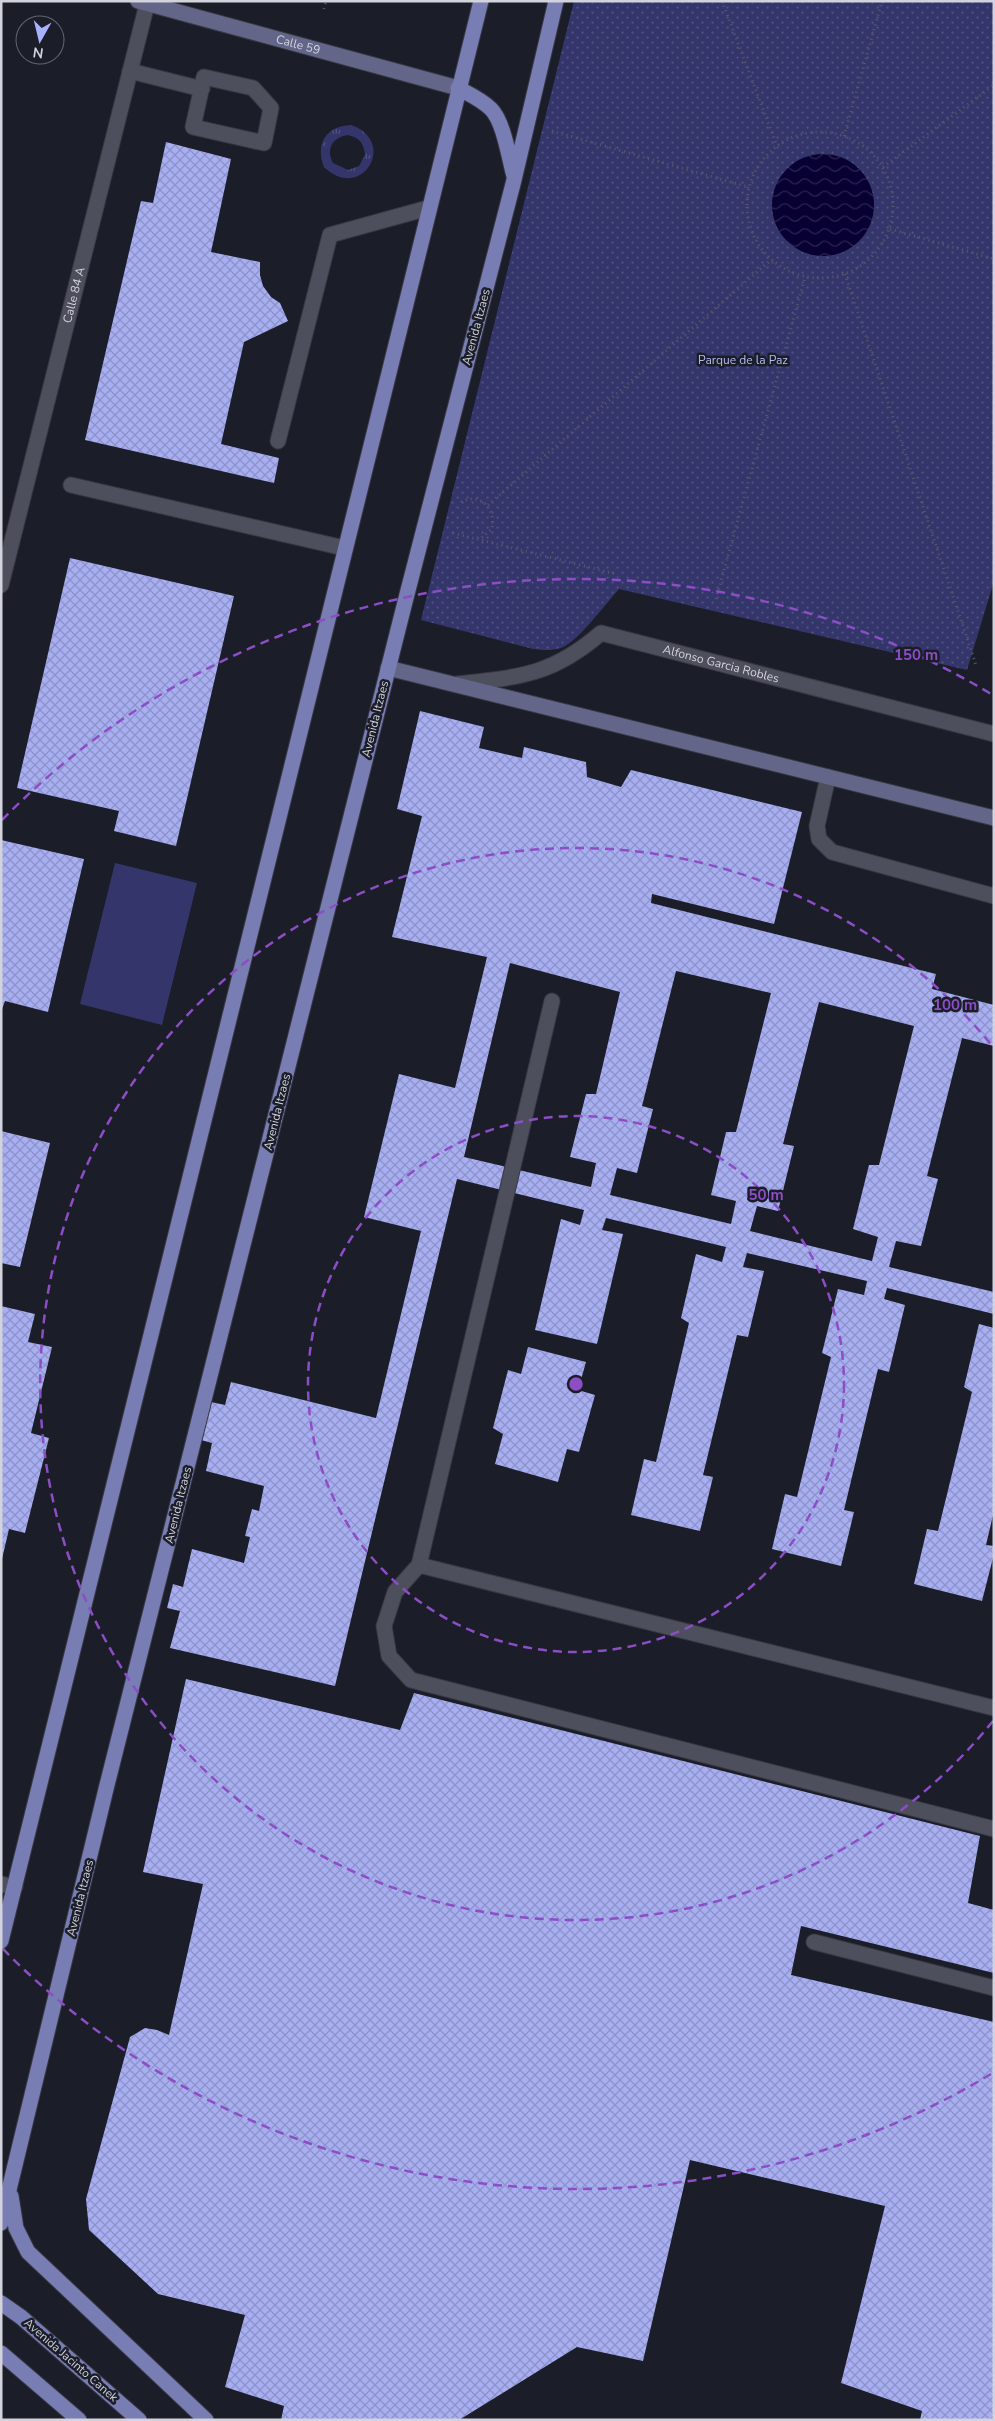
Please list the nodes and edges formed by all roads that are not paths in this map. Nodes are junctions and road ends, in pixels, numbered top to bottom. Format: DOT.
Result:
graph roads {
  1 [pos="481,1"];
  2 [pos="556,1"];
  3 [pos="143,3"];
  4 [pos="130,71"];
  5 [pos="458,88"];
  6 [pos="202,89"];
  7 [pos="514,180"];
  8 [pos="428,208"];
  9 [pos="278,440"];
  10 [pos="71,485"];
  11 [pos="344,548"];
  12 [pos="1,585"];
  13 [pos="388,668"];
  14 [pos="457,684"];
  15 [pos="994,734"];
  16 [pos="828,777"];
  17 [pos="994,818"];
  18 [pos="994,896"];
  19 [pos="552,1001"];
  20 [pos="419,1565"];
  21 [pos="994,1708"];
  22 [pos="994,1828"];
  23 [pos="8,1885"];
  24 [pos="1,1941"];
  25 [pos="814,1942"];
  26 [pos="994,1988"];
  27 [pos="10,2188"];
  28 [pos="1,2224"];
  29 [pos="1,2304"];
  30 [pos="1,2353"];
  31 [pos="79,2420"];
  32 [pos="139,2420"];
  33 [pos="206,2420"];
  1 -- 5 [label="main road"];
  2 -- 7 [label="main road, Avenida Itzaes"];
  3 -- 4 [label="street, Calle 84 A"];
  3 -- 5 [label="street, Calle 59"];
  4 -- 6 [label="street"];
  4 -- 12 [label="street, Calle 84 A"];
  5 -- 7 [label="main road"];
  5 -- 8 [label="main road"];
  6 -- 6 [label="street"];
  7 -- 13 [label="main road, Avenida Itzaes"];
  8 -- 9 [label="street"];
  8 -- 11 [label="main road"];
  10 -- 11 [label="street"];
  11 -- 23 [label="main road"];
  13 -- 14 [label="street, Alfonso Garcia Robles"];
  13 -- 27 [label="main road, Avenida Itzaes"];
  14 -- 15 [label="street, Alfonso Garcia Robles"];
  14 -- 16 [label="street, Alfonso Garcia Robles"];
  16 -- 17 [label="street, Alfonso Garcia Robles"];
  16 -- 18 [label="street"];
  19 -- 20 [label="street"];
  20 -- 21 [label="street"];
  20 -- 22 [label="street"];
  23 -- 24 [label="main road"];
  25 -- 26 [label="street"];
  27 -- 28 [label="main road, Avenida Itzaes"];
  27 -- 33 [label="main road"];
  29 -- 32 [label="main road, Avenida Jacinto Canek"];
  30 -- 31 [label="main road"];
}
